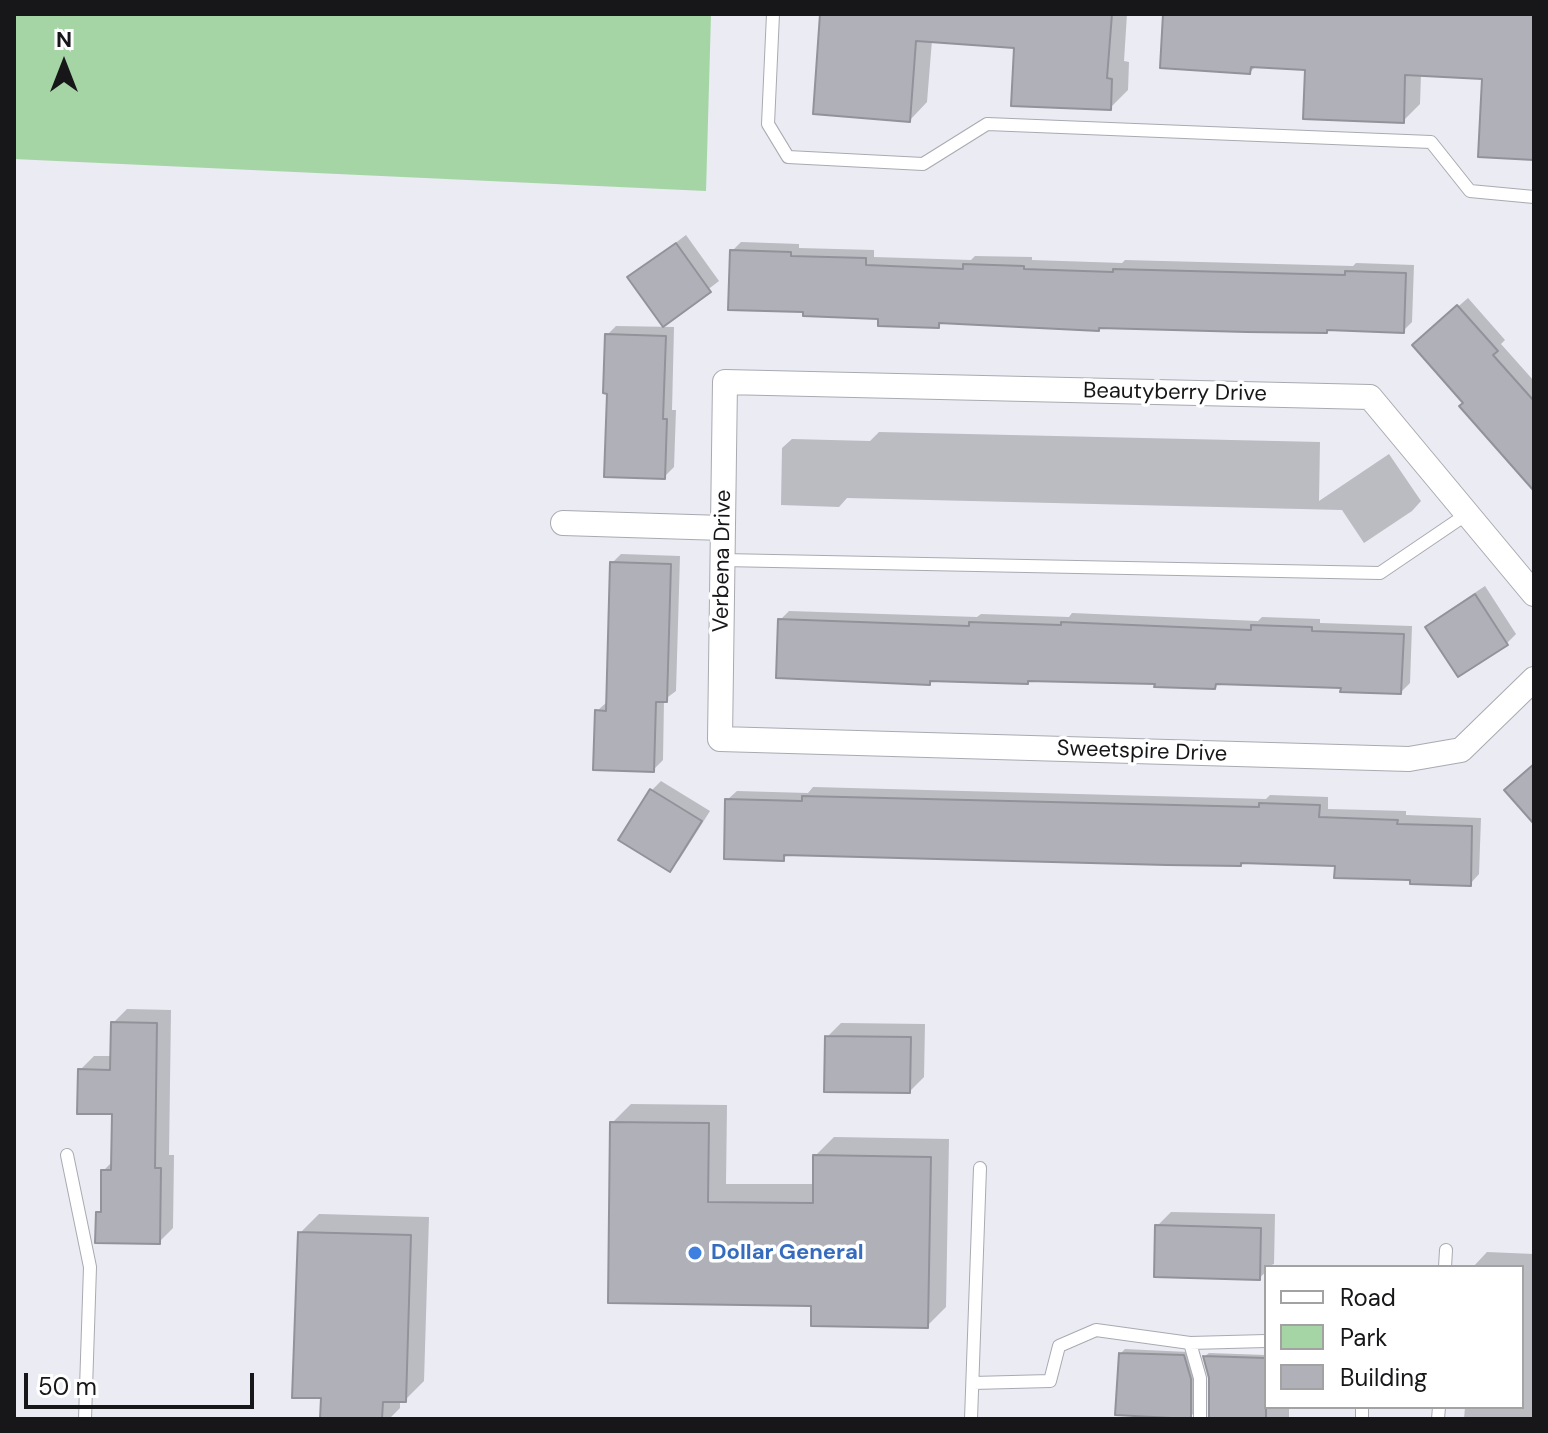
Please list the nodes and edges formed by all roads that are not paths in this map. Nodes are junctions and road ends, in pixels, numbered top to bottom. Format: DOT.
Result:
graph roads {
  1 [pos="773,14"];
  2 [pos="1534,197"];
  3 [pos="725,382"];
  4 [pos="1467,514"];
  5 [pos="563,523"];
  6 [pos="723,528"];
  7 [pos="723,560"];
  8 [pos="1534,594"];
  9 [pos="1534,679"];
  10 [pos="720,739"];
  11 [pos="67,1155"];
  12 [pos="980,1168"];
  13 [pos="1446,1250"];
  14 [pos="1445,1265"];
  15 [pos="1264,1341"];
  16 [pos="1190,1343"];
  17 [pos="973,1383"];
  18 [pos="85,1419"];
  19 [pos="971,1419"];
  20 [pos="1200,1419"];
  1 -- 2 [label="lane"];
  3 -- 4 [label="street, Beautyberry Drive"];
  3 -- 6 [label="street, Verbena Drive"];
  4 -- 7 [label="lane"];
  4 -- 8 [label="street, Beautyberry Drive"];
  5 -- 6 [label="street"];
  6 -- 7 [label="street, Verbena Drive"];
  7 -- 10 [label="street, Verbena Drive"];
  9 -- 10 [label="street, Sweetspire Drive"];
  11 -- 18 [label="lane"];
  12 -- 17 [label="lane"];
  13 -- 14 [label="lane"];
  15 -- 16 [label="lane"];
  16 -- 17 [label="lane"];
  16 -- 20 [label="lane"];
  17 -- 19 [label="lane"];
}
